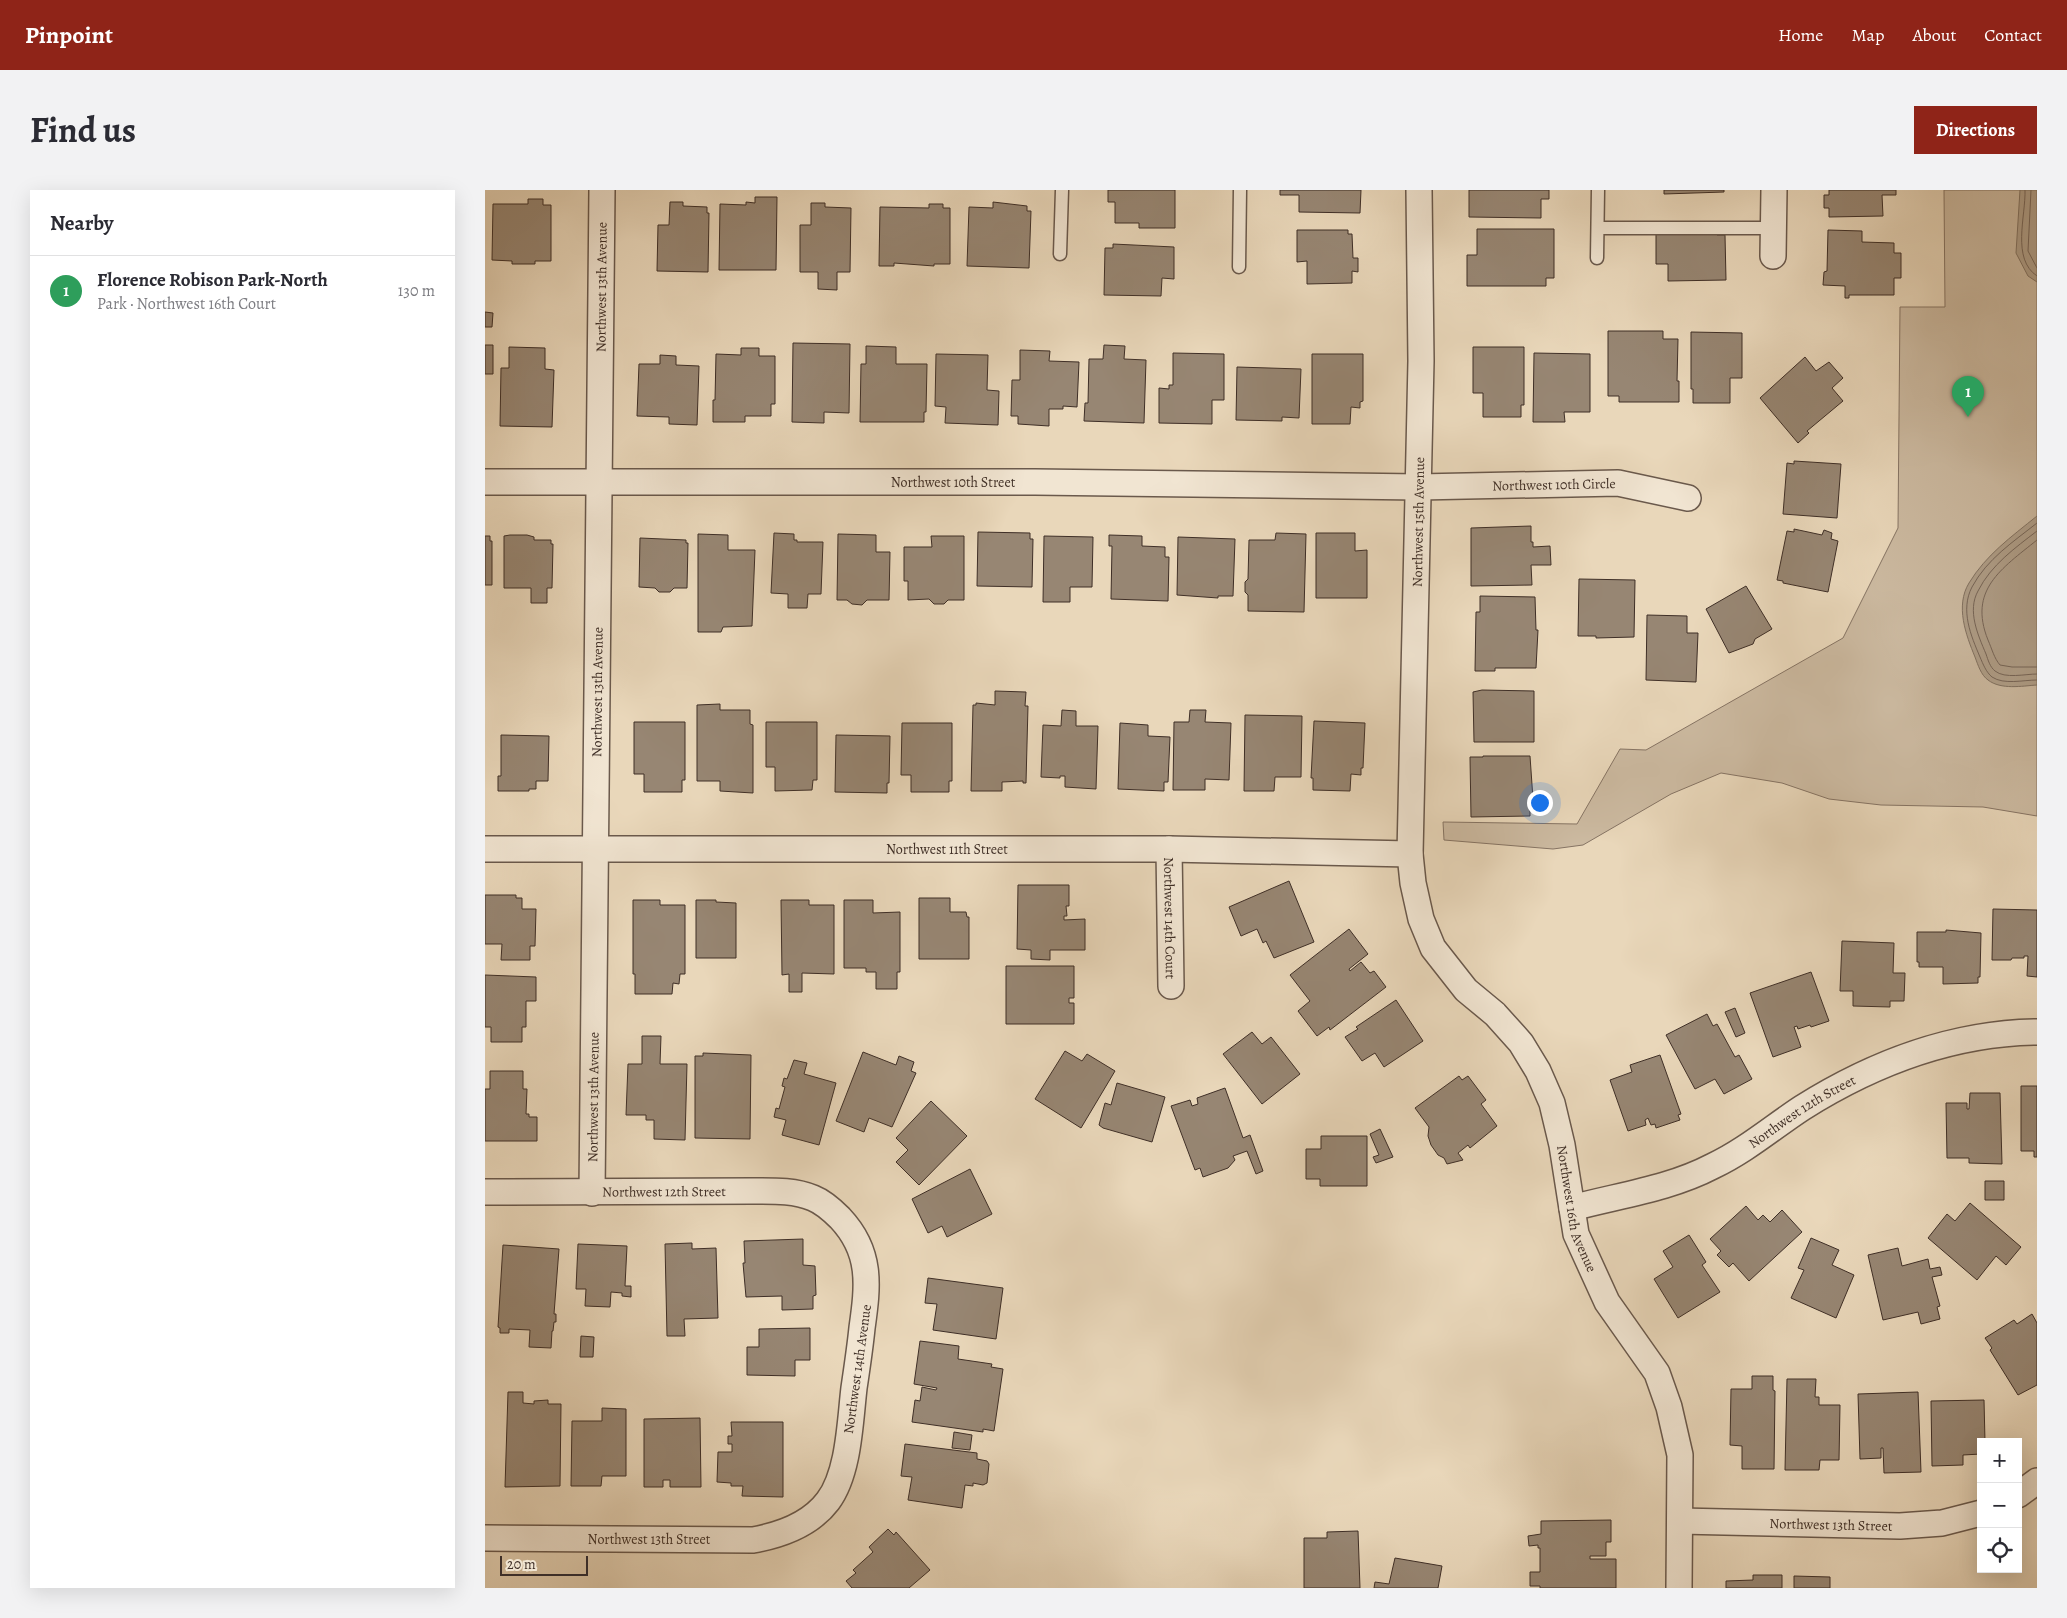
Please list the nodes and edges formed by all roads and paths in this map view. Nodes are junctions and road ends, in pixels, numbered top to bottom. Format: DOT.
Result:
graph roads {
  1 [pos="602,190"];
  2 [pos="1061,190"];
  3 [pos="1240,190"];
  4 [pos="1419,190"];
  5 [pos="1598,190"];
  6 [pos="1774,190"];
  7 [pos="1598,228"];
  8 [pos="1774,228"];
  9 [pos="1060,254"];
  10 [pos="1773,256"];
  11 [pos="1597,258"];
  12 [pos="1239,267"];
  13 [pos="485,482"];
  14 [pos="599,482"];
  15 [pos="1419,487"];
  16 [pos="1688,498"];
  17 [pos="485,849"];
  18 [pos="596,849"];
  19 [pos="1169,849"];
  20 [pos="1410,854"];
  21 [pos="1171,986"];
  22 [pos="2037,1032"];
  23 [pos="485,1192"];
  24 [pos="592,1193"];
  25 [pos="1572,1208"];
  26 [pos="836,1214"];
  27 [pos="2037,1481"];
  28 [pos="2022,1492"];
  29 [pos="1977,1514"];
  30 [pos="808,1520"];
  31 [pos="1681,1521"];
  32 [pos="485,1538"];
  33 [pos="1679,1588"];
  1 -- 14 [label="street, Northwest 13th Avenue"];
  2 -- 9 [label="lane"];
  3 -- 12 [label="lane"];
  4 -- 15 [label="street, Northwest 15th Avenue"];
  5 -- 7 [label="lane"];
  6 -- 8 [label="street"];
  7 -- 8 [label="lane"];
  7 -- 11 [label="lane"];
  8 -- 10 [label="street"];
  13 -- 14 [label="street, Northwest 10th Street"];
  14 -- 15 [label="street, Northwest 10th Street"];
  14 -- 18 [label="street, Northwest 13th Avenue"];
  15 -- 16 [label="street, Northwest 10th Circle"];
  15 -- 20 [label="street, Northwest 15th Avenue"];
  17 -- 18 [label="street, Northwest 11th Street"];
  18 -- 19 [label="street, Northwest 11th Street"];
  18 -- 24 [label="street, Northwest 13th Avenue"];
  19 -- 20 [label="street, Northwest 11th Street"];
  19 -- 21 [label="street, Northwest 14th Court"];
  20 -- 25 [label="street, Northwest 16th Avenue"];
  22 -- 25 [label="street, Northwest 12th Street"];
  23 -- 24 [label="street, Northwest 12th Street"];
  24 -- 26 [label="street, Northwest 12th Street"];
  25 -- 31 [label="street, Northwest 16th Avenue"];
  26 -- 30 [label="street, Northwest 14th Avenue"];
  27 -- 28 [label="street"];
  29 -- 31 [label="street, Northwest 13th Street"];
  30 -- 32 [label="street, Northwest 13th Street"];
  31 -- 33 [label="street, Northwest 16th Avenue"];
}
